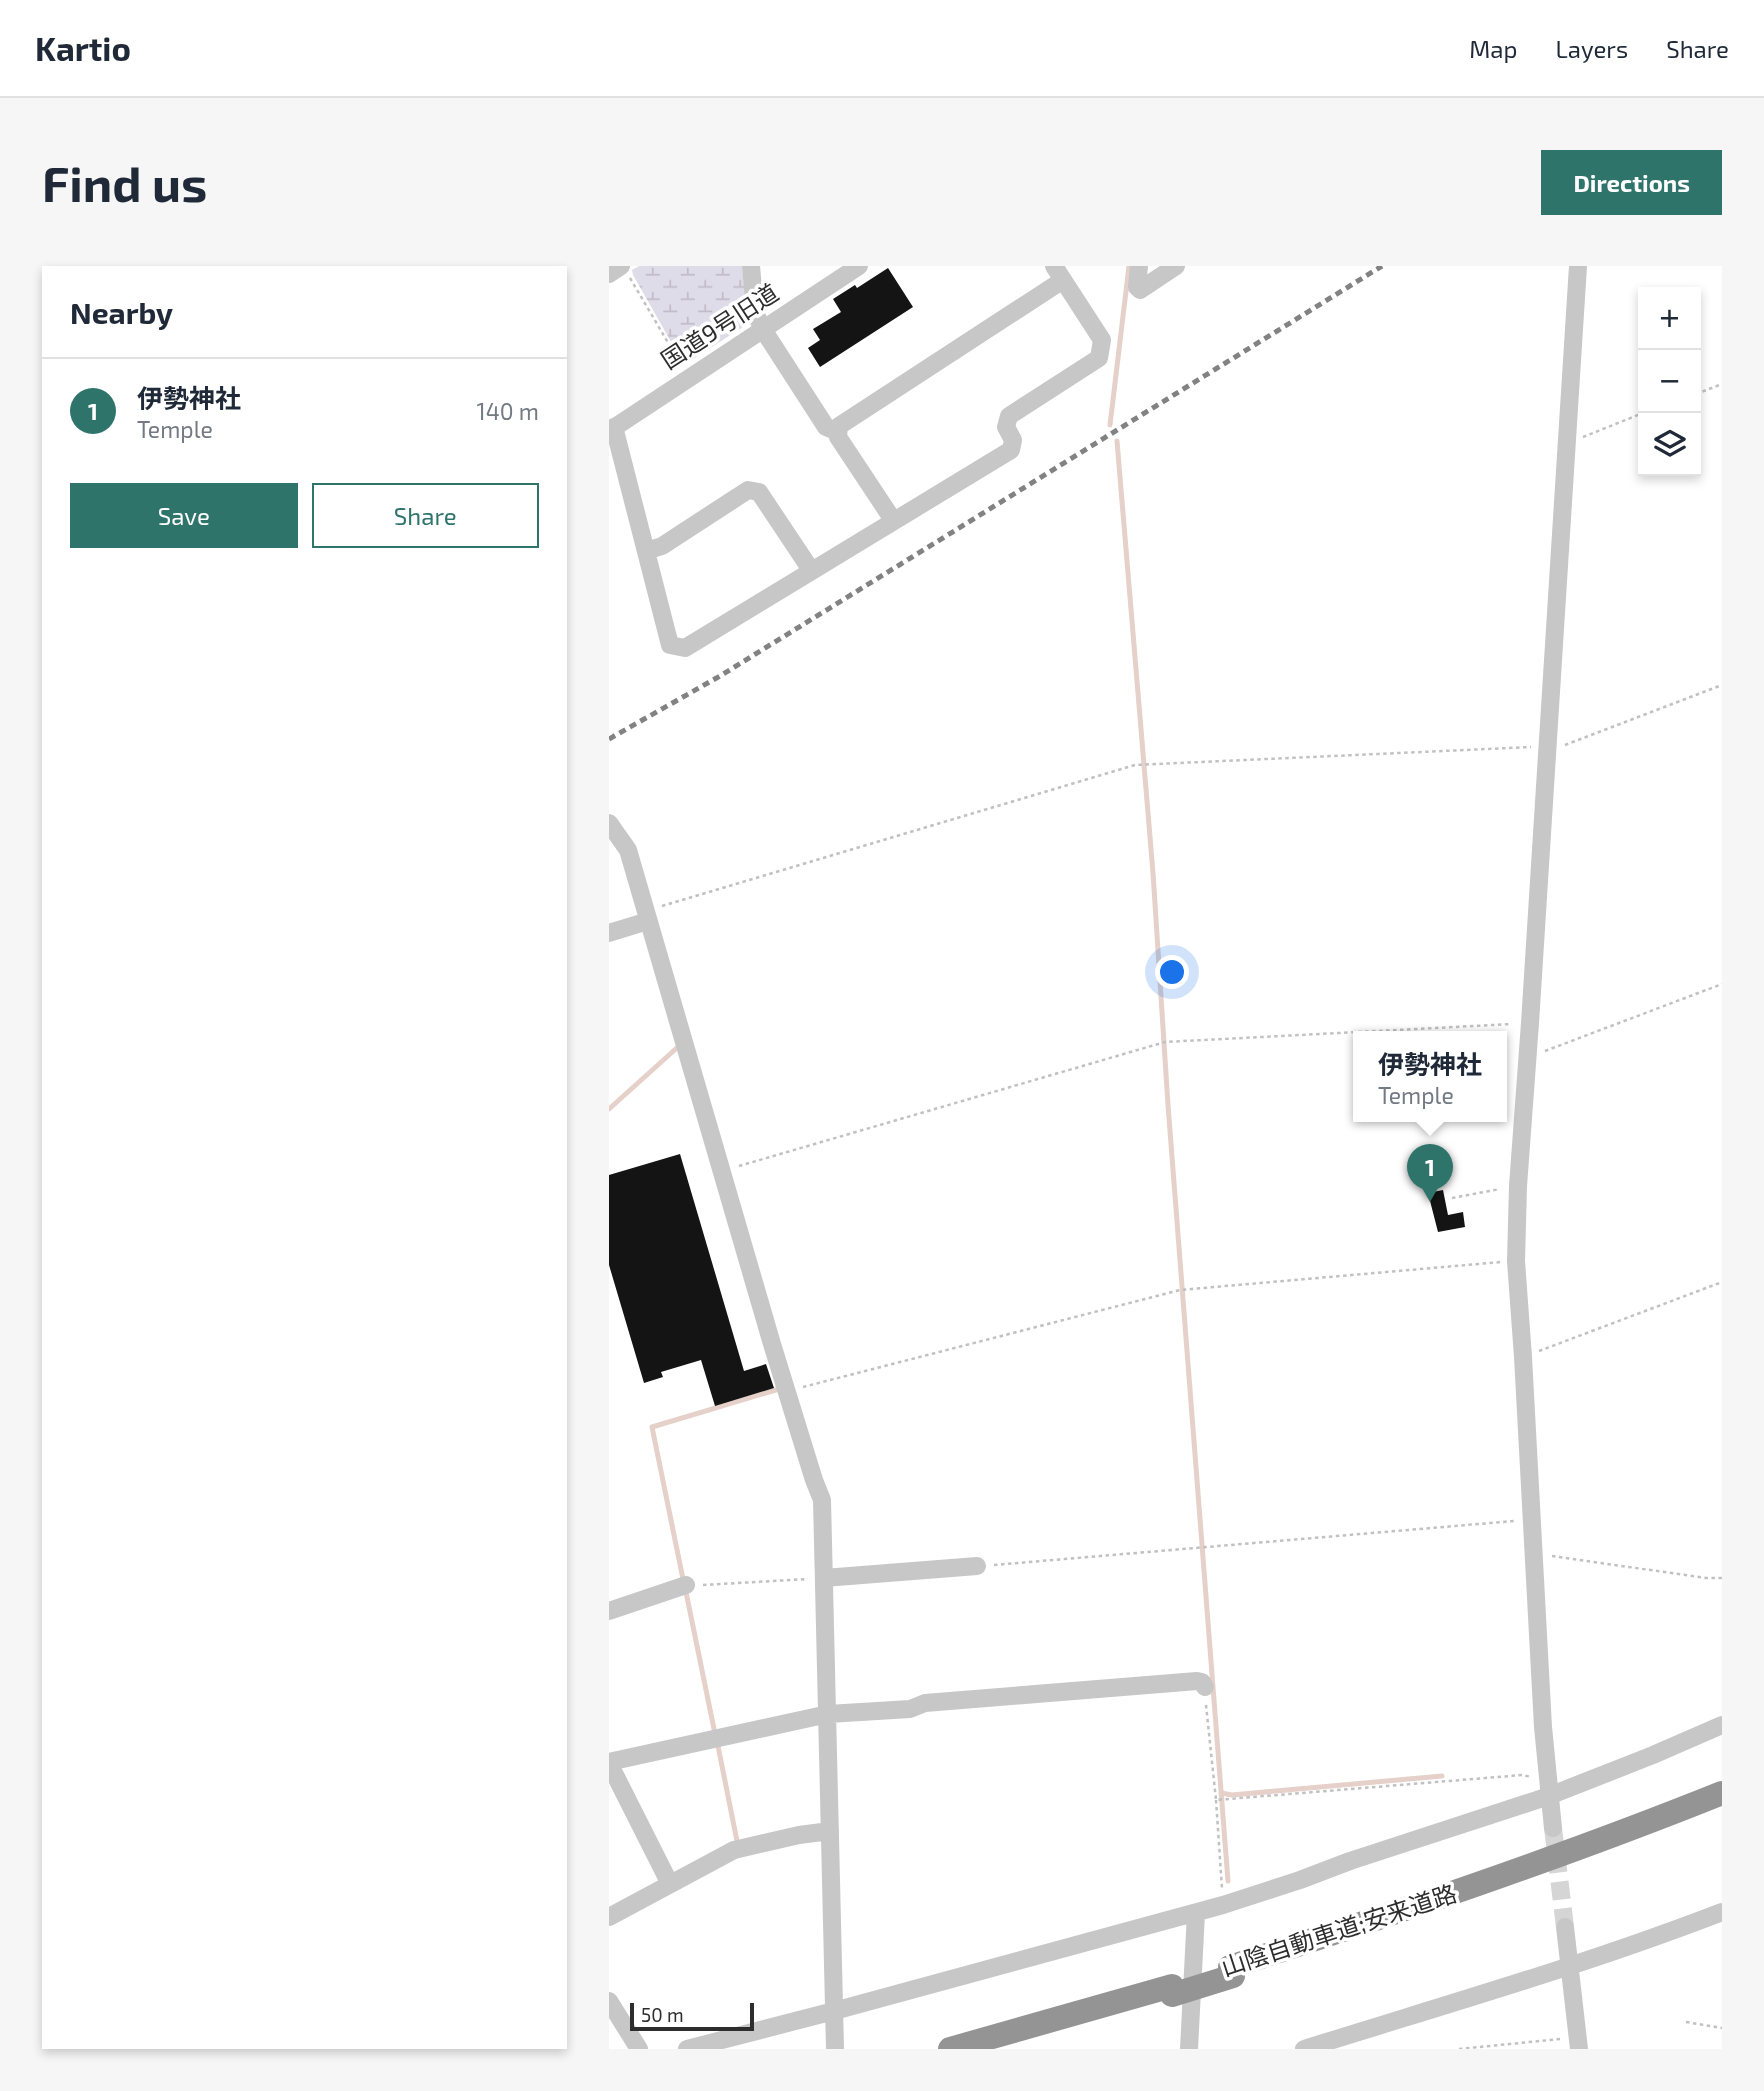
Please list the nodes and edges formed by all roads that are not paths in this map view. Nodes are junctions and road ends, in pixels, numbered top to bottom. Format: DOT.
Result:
graph roads {
  1 [pos="751,266"];
  2 [pos="859,266"];
  3 [pos="1139,266"];
  4 [pos="1176,266"];
  5 [pos="1578,266"];
  6 [pos="625,271"];
  7 [pos="1059,273"];
  8 [pos="609,274"];
  9 [pos="762,328"];
  10 [pos="612,429"];
  11 [pos="838,432"];
  12 [pos="893,520"];
  13 [pos="646,551"];
  14 [pos="811,570"];
  15 [pos="609,823"];
  16 [pos="647,916"];
  17 [pos="609,933"];
  18 [pos="977,1566"];
  19 [pos="824,1578"];
  20 [pos="686,1586"];
  21 [pos="609,1611"];
  22 [pos="1205,1688"];
  23 [pos="828,1714"];
  24 [pos="1722,1726"];
  25 [pos="609,1763"];
  26 [pos="1548,1788"];
  27 [pos="1722,1793"];
  28 [pos="1722,1804"];
  29 [pos="1553,1828"];
  30 [pos="830,1831"];
  31 [pos="670,1884"];
  32 [pos="1722,1912"];
  33 [pos="1196,1913"];
  34 [pos="609,1917"];
  35 [pos="1565,1927"];
  36 [pos="1569,1967"];
  37 [pos="1232,1972"];
  38 [pos="1172,1990"];
  39 [pos="609,2001"];
  40 [pos="834,2011"];
  41 [pos="614,2021"];
  42 [pos="1578,2043"];
  43 [pos="639,2049"];
  44 [pos="687,2049"];
  45 [pos="835,2049"];
  46 [pos="950,2049"];
  47 [pos="987,2049"];
  48 [pos="1189,2049"];
  49 [pos="1304,2049"];
  1 -- 9 [label="street"];
  2 -- 9 [label="street, 国道9号旧道"];
  3 -- 4 [label="street"];
  5 -- 26 [label="street"];
  6 -- 8 [label="street"];
  7 -- 11 [label="street"];
  7 -- 12 [label="street"];
  9 -- 10 [label="street, 国道9号旧道"];
  9 -- 11 [label="street"];
  10 -- 13 [label="street"];
  11 -- 12 [label="street"];
  12 -- 14 [label="street"];
  13 -- 14 [label="street"];
  13 -- 14 [label="street"];
  15 -- 16 [label="street"];
  16 -- 17 [label="street"];
  16 -- 19 [label="street"];
  18 -- 19 [label="street"];
  19 -- 23 [label="street"];
  20 -- 21 [label="street"];
  22 -- 23 [label="street"];
  23 -- 25 [label="street"];
  23 -- 30 [label="street"];
  24 -- 26 [label="street"];
  25 -- 31 [label="street"];
  26 -- 29 [label="street"];
  26 -- 33 [label="street"];
  27 -- 37 [label="highway, 山陰自動車道;安来道路"];
  28 -- 37 [label="highway, 山陰自動車道;安来道路"];
  30 -- 31 [label="street"];
  30 -- 40 [label="street"];
  31 -- 34 [label="street"];
  32 -- 36 [label="street"];
  33 -- 40 [label="street"];
  33 -- 48 [label="street"];
  35 -- 36 [label="street"];
  36 -- 42 [label="street"];
  36 -- 49 [label="street"];
  37 -- 38 [label="highway, 山陰自動車道;安来道路, bridge"];
  38 -- 46 [label="highway, 山陰自動車道;安来道路"];
  38 -- 47 [label="highway, 山陰自動車道;安来道路"];
  39 -- 41 [label="street"];
  40 -- 44 [label="street"];
  40 -- 45 [label="street"];
  41 -- 43 [label="street"];
}
